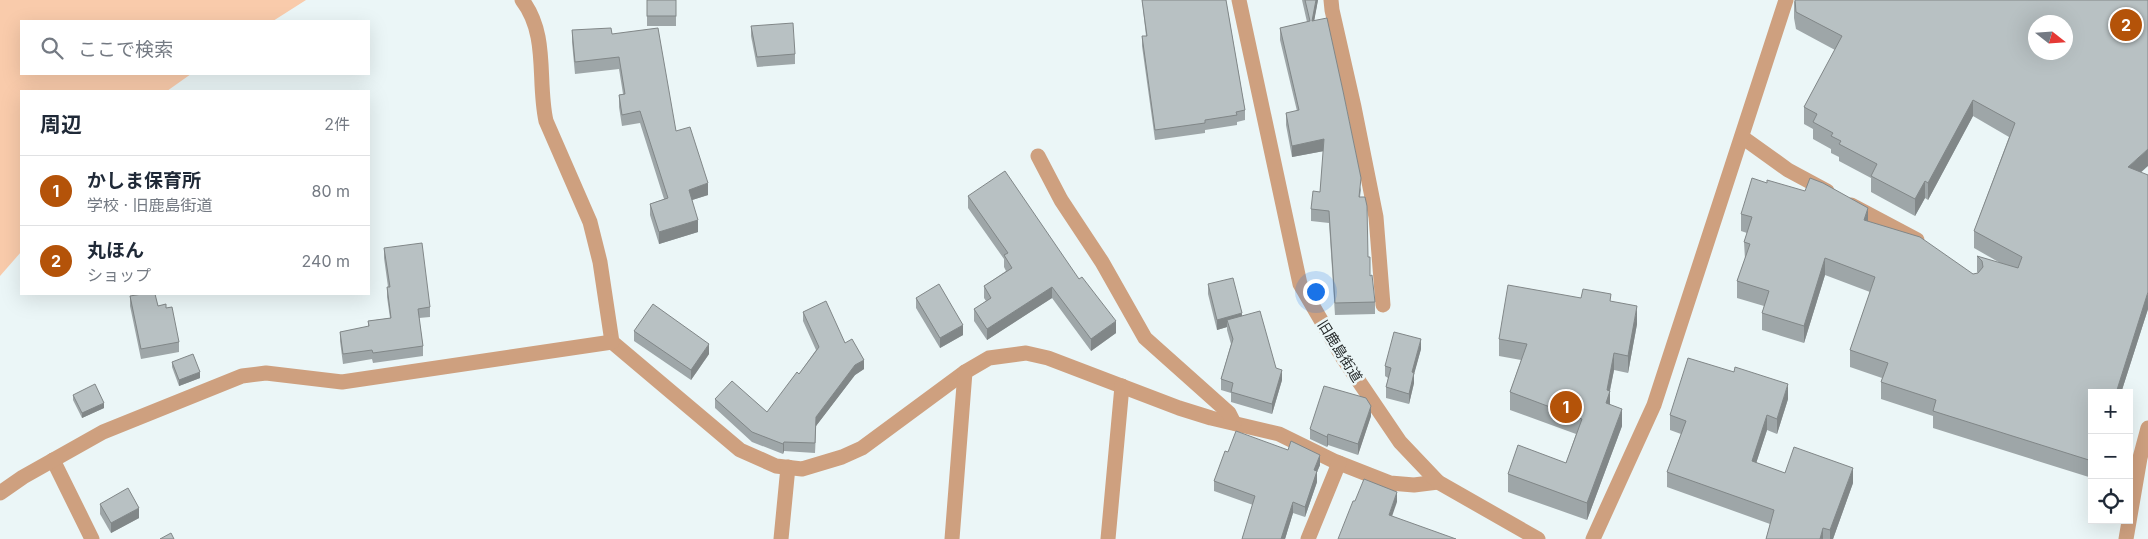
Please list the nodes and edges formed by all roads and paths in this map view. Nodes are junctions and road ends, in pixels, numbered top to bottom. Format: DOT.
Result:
graph roads {
  1 [pos="522,0"];
  2 [pos="1239,0"];
  3 [pos="1331,0"];
  4 [pos="1786,0"];
  5 [pos="1742,137"];
  6 [pos="1038,156"];
  7 [pos="1930,250"];
  8 [pos="1382,305"];
  9 [pos="612,342"];
  10 [pos="965,372"];
  11 [pos="1122,386"];
  12 [pos="1234,423"];
  13 [pos="2148,428"];
  14 [pos="53,460"];
  15 [pos="1339,463"];
  16 [pos="788,467"];
  17 [pos="1438,482"];
  18 [pos="0,493"];
  19 [pos="92,539"];
  20 [pos="781,539"];
  21 [pos="952,539"];
  22 [pos="1108,539"];
  23 [pos="1308,539"];
  24 [pos="1538,539"];
  25 [pos="1593,539"];
  26 [pos="2126,539"];
  1 -- 9 [label="street"];
  2 -- 17 [label="street, 旧鹿島街道"];
  3 -- 8 [label="street"];
  4 -- 5 [label="street"];
  5 -- 7 [label="street"];
  5 -- 25 [label="street"];
  6 -- 12 [label="street"];
  9 -- 14 [label="street"];
  9 -- 16 [label="street"];
  10 -- 11 [label="street"];
  10 -- 16 [label="street"];
  10 -- 21 [label="street"];
  11 -- 12 [label="street"];
  11 -- 22 [label="street"];
  12 -- 15 [label="street"];
  13 -- 26 [label="street"];
  14 -- 18 [label="street"];
  14 -- 19 [label="street"];
  15 -- 17 [label="street"];
  15 -- 23 [label="street"];
  16 -- 20 [label="street"];
  17 -- 24 [label="street, 旧鹿島街道"];
}
